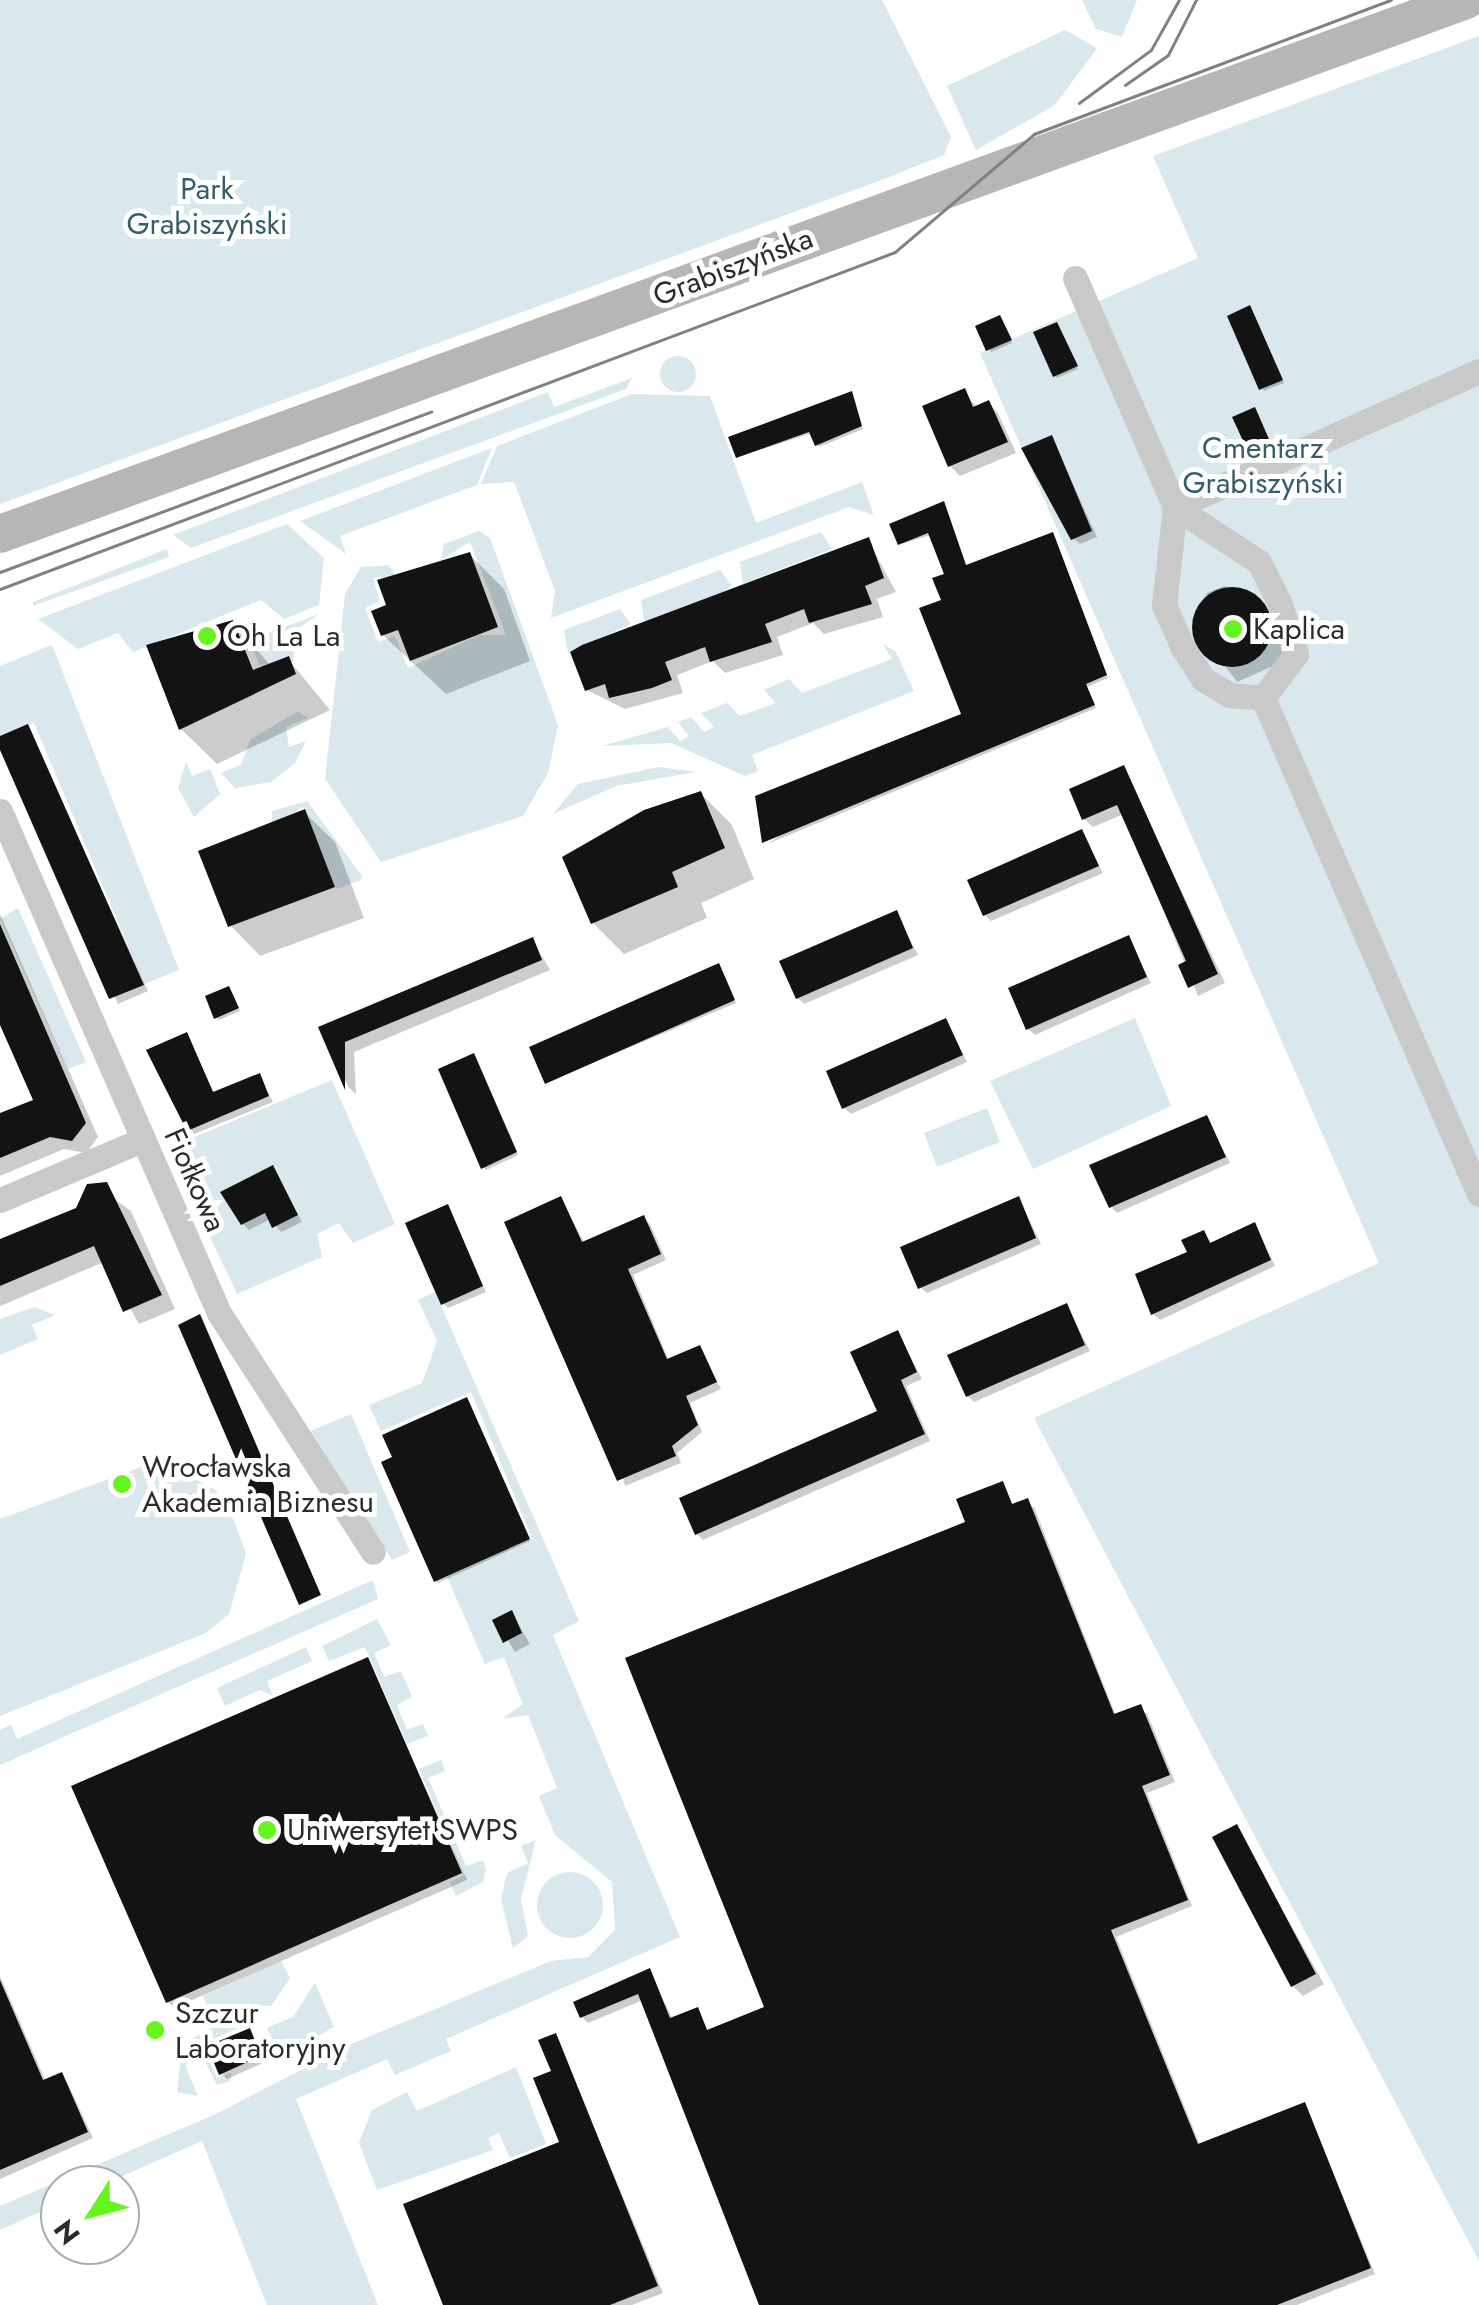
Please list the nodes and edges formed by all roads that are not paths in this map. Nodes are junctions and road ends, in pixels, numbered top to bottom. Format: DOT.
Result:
graph roads {
  1 [pos="1466,0"];
  2 [pos="1074,278"];
  3 [pos="1479,371"];
  4 [pos="1175,507"];
  5 [pos="0,534"];
  6 [pos="1263,698"];
  7 [pos="0,811"];
  8 [pos="142,1140"];
  9 [pos="1479,1194"];
  10 [pos="0,1200"];
  11 [pos="372,1552"];
  1 -- 5 [label="main road, Grabiszyńska"];
  2 -- 4 [label="street"];
  3 -- 4 [label="street"];
  4 -- 6 [label="street"];
  4 -- 6 [label="street"];
  6 -- 9 [label="street"];
  7 -- 8 [label="street, Fiołkowa"];
  8 -- 10 [label="street"];
  8 -- 11 [label="street, Fiołkowa"];
}
